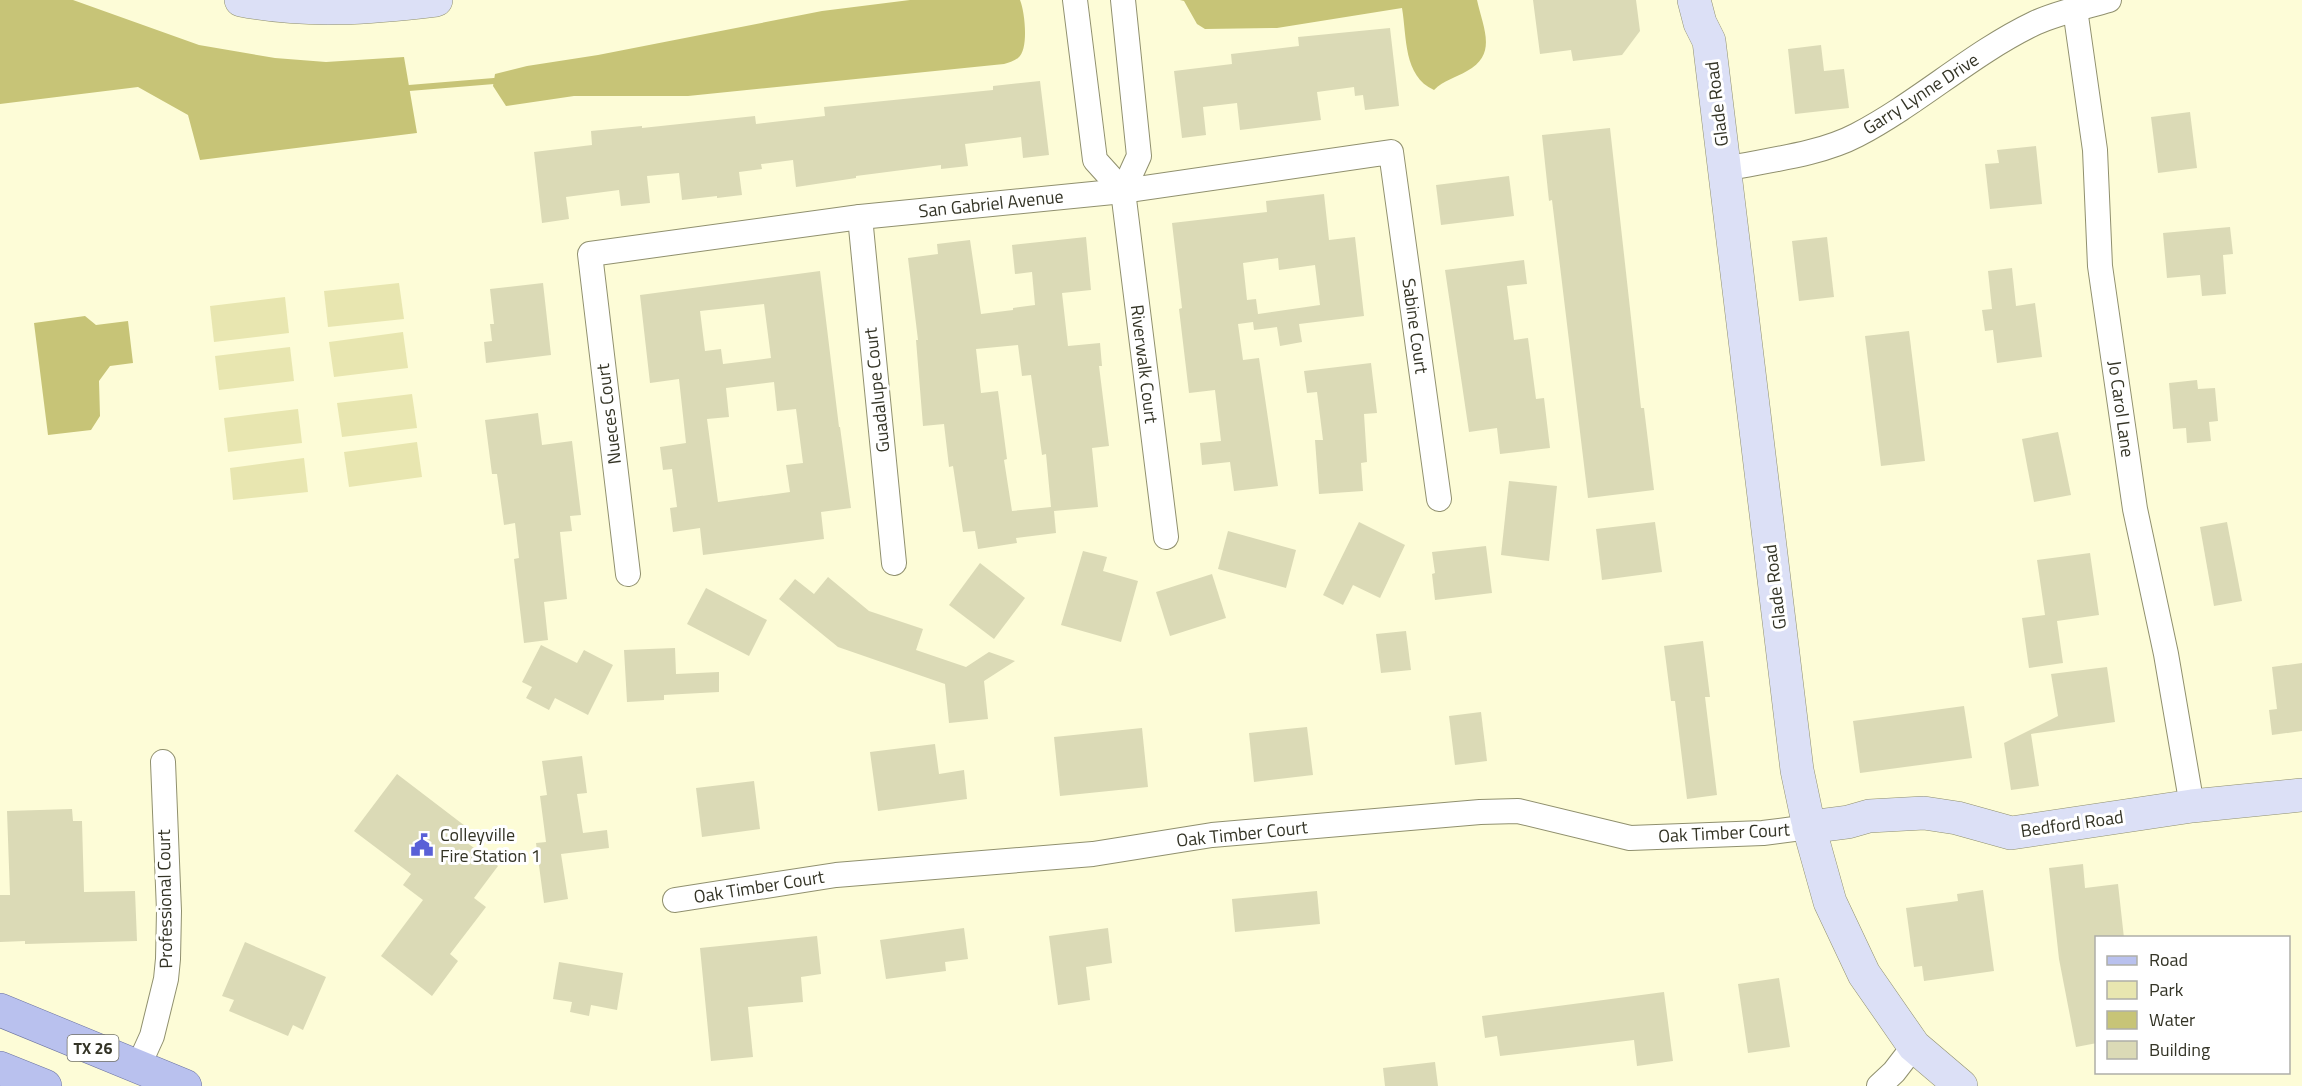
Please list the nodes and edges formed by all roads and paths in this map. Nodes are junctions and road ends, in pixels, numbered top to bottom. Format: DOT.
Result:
graph roads {
  1 [pos="241,0"];
  2 [pos="436,0"];
  3 [pos="1075,0"];
  4 [pos="1123,0"];
  5 [pos="1694,0"];
  6 [pos="1711,0"];
  7 [pos="2109,0"];
  8 [pos="2075,9"];
  9 [pos="1709,41"];
  10 [pos="1391,152"];
  11 [pos="1725,169"];
  12 [pos="1123,191"];
  13 [pos="860,217"];
  14 [pos="590,254"];
  15 [pos="1439,499"];
  16 [pos="1166,537"];
  17 [pos="894,563"];
  18 [pos="628,574"];
  19 [pos="163,762"];
  20 [pos="2302,795"];
  21 [pos="2192,806"];
  22 [pos="1809,827"];
  23 [pos="675,900"];
  24 [pos="0,1010"];
  25 [pos="1914,1046"];
  26 [pos="0,1068"];
  27 [pos="132,1076"];
  28 [pos="45,1086"];
  29 [pos="185,1086"];
  30 [pos="1879,1086"];
  31 [pos="1961,1086"];
  1 -- 2 [label="main road"];
  3 -- 12 [label="street"];
  4 -- 12 [label="street"];
  5 -- 9 [label="main road, Glade Road"];
  6 -- 9 [label="main road, Glade Road"];
  7 -- 8 [label="street, Garry Lynne Drive"];
  8 -- 11 [label="street, Garry Lynne Drive"];
  8 -- 21 [label="street, Jo Carol Lane"];
  9 -- 11 [label="main road, Glade Road"];
  10 -- 12 [label="street, San Gabriel Avenue"];
  10 -- 15 [label="street, Sabine Court"];
  11 -- 22 [label="main road, Glade Road"];
  12 -- 13 [label="street, San Gabriel Avenue"];
  12 -- 16 [label="street, Riverwalk Court"];
  13 -- 14 [label="street, San Gabriel Avenue"];
  13 -- 17 [label="street, Guadalupe Court"];
  14 -- 18 [label="street, Nueces Court"];
  19 -- 27 [label="street, Professional Court"];
  20 -- 21 [label="main road, Bedford Road"];
  21 -- 22 [label="main road, Bedford Road"];
  22 -- 23 [label="street, Oak Timber Court"];
  22 -- 25 [label="main road, Glade Road"];
  24 -- 27 [label="main road, TX 26"];
  25 -- 30 [label="street"];
  25 -- 31 [label="main road, Glade Road"];
  26 -- 28 [label="main road"];
  27 -- 29 [label="main road, TX 26"];
}
